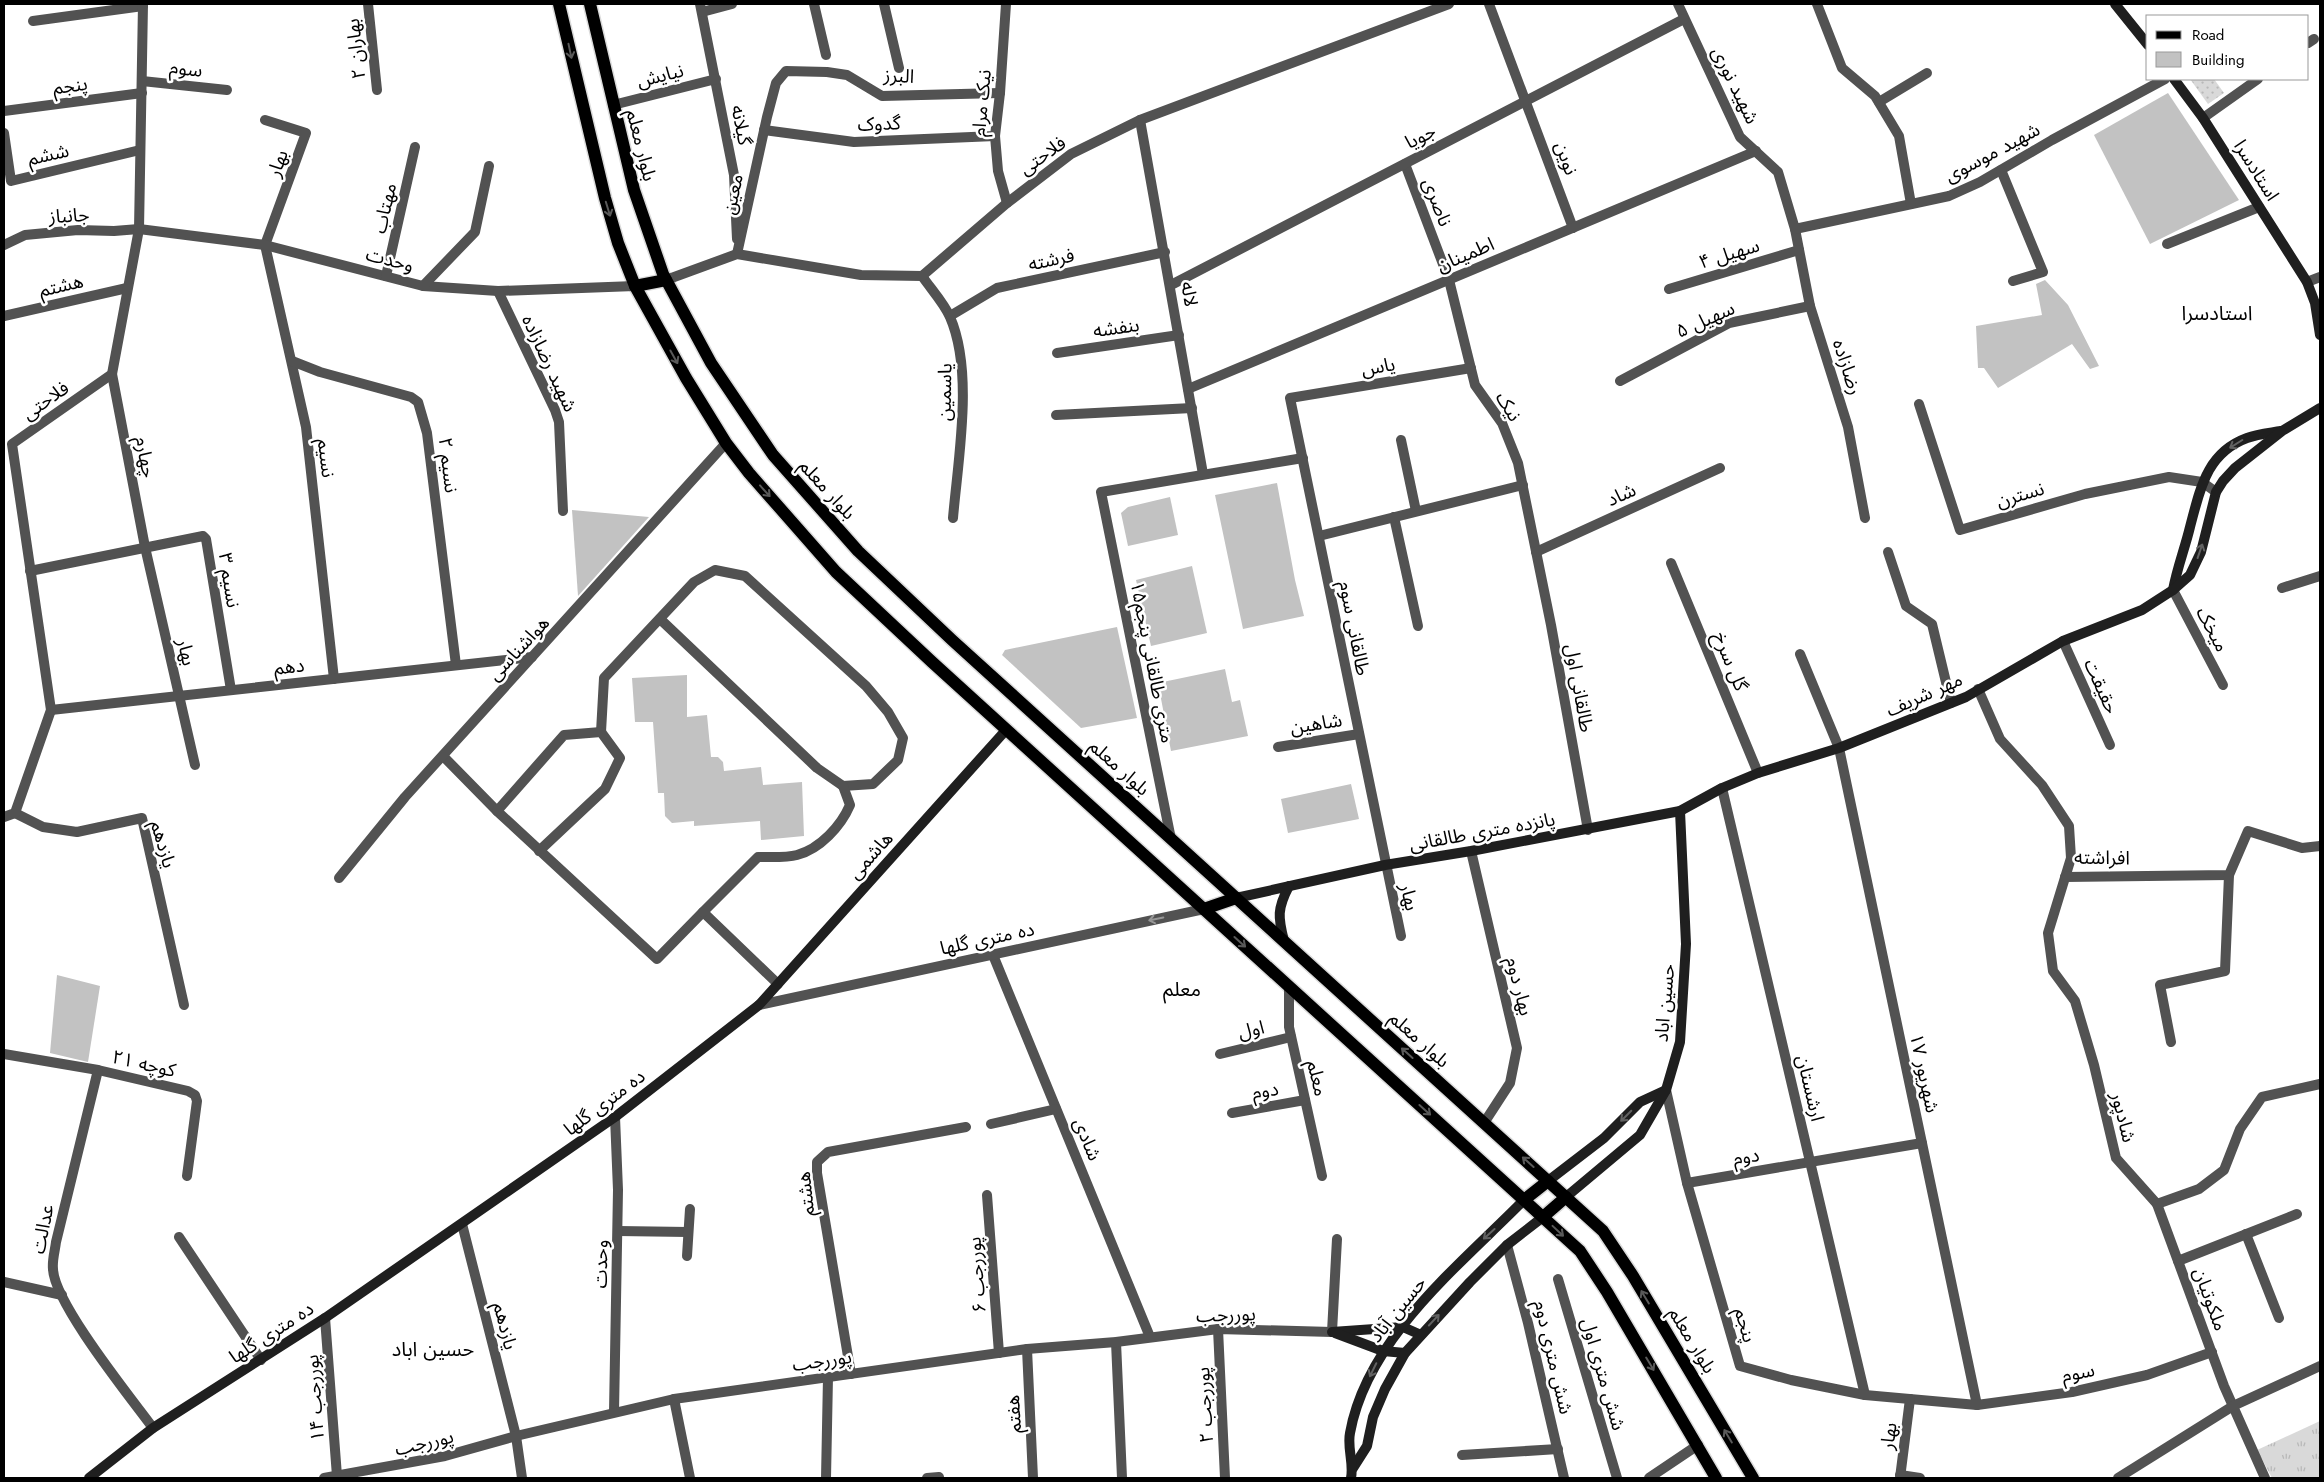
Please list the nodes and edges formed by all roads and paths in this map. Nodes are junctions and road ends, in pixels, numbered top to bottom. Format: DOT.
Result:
graph roads {
  1 [pos="368,4"];
  2 [pos="560,4"];
  3 [pos="590,4"];
  4 [pos="732,4"];
  5 [pos="814,4"];
  6 [pos="884,4"];
  7 [pos="1006,4"];
  8 [pos="1449,4"];
  9 [pos="1489,4"];
  10 [pos="1678,4"];
  11 [pos="1817,4"];
  12 [pos="2115,4"];
  13 [pos="143,5"];
  14 [pos="701,8"];
  15 [pos="1684,19"];
  16 [pos="33,21"];
  17 [pos="2146,43"];
  18 [pos="826,55"];
  19 [pos="900,68"];
  20 [pos="1927,73"];
  21 [pos="716,79"];
  22 [pos="2163,80"];
  23 [pos="2175,80"];
  24 [pos="2257,80"];
  25 [pos="142,81"];
  26 [pos="776,83"];
  27 [pos="226,90"];
  28 [pos="377,90"];
  29 [pos="142,93"];
  30 [pos="1000,93"];
  31 [pos="1527,100"];
  32 [pos="1879,102"];
  33 [pos="613,105"];
  34 [pos="4,112"];
  35 [pos="2203,118"];
  36 [pos="265,120"];
  37 [pos="1140,120"];
  38 [pos="764,130"];
  39 [pos="4,133"];
  40 [pos="995,136"];
  41 [pos="415,147"];
  42 [pos="140,150"];
  43 [pos="1756,152"];
  44 [pos="1405,164"];
  45 [pos="490,166"];
  46 [pos="2001,170"];
  47 [pos="1007,203"];
  48 [pos="1912,204"];
  49 [pos="2259,207"];
  50 [pos="1573,228"];
  51 [pos="1794,228"];
  52 [pos="139,229"];
  53 [pos="2167,244"];
  54 [pos="4,245"];
  55 [pos="265,245"];
  56 [pos="1799,250"];
  57 [pos="1165,252"];
  58 [pos="737,254"];
  59 [pos="386,276"];
  60 [pos="922,276"];
  61 [pos="2320,277"];
  62 [pos="666,280"];
  63 [pos="1449,280"];
  64 [pos="2013,281"];
  65 [pos="2307,282"];
  66 [pos="1171,285"];
  67 [pos="423,286"];
  68 [pos="635,286"];
  69 [pos="127,288"];
  70 [pos="1669,289"];
  71 [pos="498,291"];
  72 [pos="1810,306"];
  73 [pos="2318,308"];
  74 [pos="4,316"];
  75 [pos="950,316"];
  76 [pos="1179,335"];
  77 [pos="2320,335"];
  78 [pos="1057,353"];
  79 [pos="292,361"];
  80 [pos="1471,368"];
  81 [pos="112,374"];
  82 [pos="1620,381"];
  83 [pos="1188,389"];
  84 [pos="1290,398"];
  85 [pos="1919,404"];
  86 [pos="1192,408"];
  87 [pos="2320,408"];
  88 [pos="1056,415"];
  89 [pos="2282,431"];
  90 [pos="1401,440"];
  91 [pos="726,443"];
  92 [pos="8,446"];
  93 [pos="1303,458"];
  94 [pos="1720,468"];
  95 [pos="1204,474"];
  96 [pos="2202,482"];
  97 [pos="1523,485"];
  98 [pos="2216,492"];
  99 [pos="563,511"];
  100 [pos="1416,511"];
  101 [pos="1394,517"];
  102 [pos="953,518"];
  103 [pos="1865,518"];
  104 [pos="1319,536"];
  105 [pos="145,547"];
  106 [pos="1536,552"];
  107 [pos="1888,552"];
  108 [pos="1671,563"];
  109 [pos="30,571"];
  110 [pos="2320,576"];
  111 [pos="2282,588"];
  112 [pos="2173,590"];
  113 [pos="660,619"];
  114 [pos="1418,626"];
  115 [pos="2063,641"];
  116 [pos="1800,654"];
  117 [pos="532,657"];
  118 [pos="456,666"];
  119 [pos="334,678"];
  120 [pos="2223,685"];
  121 [pos="1978,689"];
  122 [pos="231,690"];
  123 [pos="179,696"];
  124 [pos="1951,703"];
  125 [pos="51,710"];
  126 [pos="1006,730"];
  127 [pos="601,732"];
  128 [pos="1359,734"];
  129 [pos="2110,745"];
  130 [pos="1278,747"];
  131 [pos="1838,748"];
  132 [pos="443,756"];
  133 [pos="195,764"];
  134 [pos="1758,773"];
  135 [pos="843,786"];
  136 [pos="1722,788"];
  137 [pos="497,811"];
  138 [pos="1680,811"];
  139 [pos="16,813"];
  140 [pos="4,817"];
  141 [pos="1588,830"];
  142 [pos="1171,839"];
  143 [pos="2320,846"];
  144 [pos="540,851"];
  145 [pos="1471,852"];
  146 [pos="1385,865"];
  147 [pos="2229,874"];
  148 [pos="338,878"];
  149 [pos="2065,878"];
  150 [pos="1289,886"];
  151 [pos="1236,898"];
  152 [pos="1204,909"];
  153 [pos="703,912"];
  154 [pos="1401,936"];
  155 [pos="1284,941"];
  156 [pos="992,955"];
  157 [pos="778,984"];
  158 [pos="1289,986"];
  159 [pos="184,1005"];
  160 [pos="759,1005"];
  161 [pos="1291,1037"];
  162 [pos="2171,1042"];
  163 [pos="4,1054"];
  164 [pos="1220,1054"];
  165 [pos="98,1070"];
  166 [pos="2320,1084"];
  167 [pos="1666,1090"];
  168 [pos="1305,1100"];
  169 [pos="1056,1109"];
  170 [pos="1232,1113"];
  171 [pos="615,1117"];
  172 [pos="1484,1123"];
  173 [pos="991,1124"];
  174 [pos="966,1127"];
  175 [pos="1922,1143"];
  176 [pos="1810,1163"];
  177 [pos="187,1176"];
  178 [pos="1322,1176"];
  179 [pos="1548,1181"];
  180 [pos="1687,1183"];
  181 [pos="987,1195"];
  182 [pos="1566,1197"];
  183 [pos="1524,1200"];
  184 [pos="2157,1204"];
  185 [pos="690,1209"];
  186 [pos="2297,1214"];
  187 [pos="1543,1217"];
  188 [pos="462,1224"];
  189 [pos="618,1231"];
  190 [pos="688,1232"];
  191 [pos="2246,1234"];
  192 [pos="179,1237"];
  193 [pos="1337,1239"];
  194 [pos="1508,1245"];
  195 [pos="687,1256"];
  196 [pos="2178,1261"];
  197 [pos="1558,1279"];
  198 [pos="4,1282"];
  199 [pos="62,1295"];
  200 [pos="325,1318"];
  201 [pos="2279,1318"];
  202 [pos="1403,1327"];
  203 [pos="1218,1329"];
  204 [pos="1332,1332"];
  205 [pos="1421,1335"];
  206 [pos="1150,1337"];
  207 [pos="1116,1342"];
  208 [pos="1027,1349"];
  209 [pos="1383,1351"];
  210 [pos="2212,1352"];
  211 [pos="999,1353"];
  212 [pos="1405,1353"];
  213 [pos="261,1360"];
  214 [pos="2320,1366"];
  215 [pos="851,1374"];
  216 [pos="828,1377"];
  217 [pos="1865,1395"];
  218 [pos="674,1399"];
  219 [pos="1910,1399"];
  220 [pos="1947,1401"];
  221 [pos="1978,1405"];
  222 [pos="2233,1406"];
  223 [pos="614,1412"];
  224 [pos="153,1428"];
  225 [pos="516,1436"];
  226 [pos="1698,1445"];
  227 [pos="1558,1448"];
  228 [pos="1462,1455"];
  229 [pos="1352,1473"];
  230 [pos="383,1474"];
  231 [pos="338,1476"];
  232 [pos="939,1477"];
  233 [pos="1900,1477"];
  234 [pos="89,1478"];
  235 [pos="324,1478"];
  236 [pos="522,1478"];
  237 [pos="690,1478"];
  238 [pos="826,1478"];
  239 [pos="927,1478"];
  240 [pos="1033,1478"];
  241 [pos="1122,1478"];
  242 [pos="1225,1478"];
  243 [pos="1564,1478"];
  244 [pos="1617,1478"];
  245 [pos="1649,1478"];
  246 [pos="1716,1478"];
  247 [pos="1753,1478"];
  248 [pos="1920,1478"];
  249 [pos="2118,1478"];
  250 [pos="2265,1478"];
  1 -- 28 [label="street, بهاران ۲"];
  2 -- 68 [label="main road, one-way"];
  3 -- 33 [label="main road, بلوار معلم"];
  4 -- 14 [label="street"];
  5 -- 18 [label="street"];
  6 -- 19 [label="street"];
  7 -- 30 [label="street, نیک مرام"];
  8 -- 37 [label="street, فلاحتی"];
  9 -- 31 [label="street, نوین"];
  10 -- 15 [label="street, شهید نوری"];
  11 -- 32 [label="street"];
  12 -- 17 [label="street"];
  13 -- 16 [label="street"];
  13 -- 25 [label="street"];
  14 -- 21 [label="street, گیلانه"];
  15 -- 31 [label="street, جویا"];
  15 -- 43 [label="street, شهید نوری"];
  20 -- 32 [label="street"];
  21 -- 33 [label="street, نیایش"];
  21 -- 58 [label="street, گیلانه"];
  22 -- 46 [label="street, شهید موسوی"];
  23 -- 35 [label="street, استادسرا"];
  24 -- 35 [label="street"];
  25 -- 27 [label="street, سوم"];
  25 -- 29 [label="street"];
  26 -- 30 [label="street, البرز"];
  26 -- 38 [label="street, معین"];
  29 -- 34 [label="street, پنجم"];
  29 -- 42 [label="street"];
  30 -- 40 [label="street, نیک مرام"];
  31 -- 44 [label="street, جویا"];
  31 -- 50 [label="street, نوین"];
  32 -- 48 [label="street"];
  33 -- 62 [label="main road, بلوار معلم"];
  35 -- 49 [label="street, استادسرا"];
  36 -- 55 [label="street, بهار"];
  37 -- 47 [label="street, فلاحتی"];
  37 -- 57 [label="street, لاله"];
  38 -- 40 [label="street, گدوک"];
  38 -- 58 [label="street, معین"];
  39 -- 42 [label="street, ششم"];
  40 -- 47 [label="street, نیک مرام"];
  41 -- 59 [label="street, مهتاب"];
  42 -- 52 [label="street"];
  43 -- 50 [label="street, اطمینان"];
  43 -- 51 [label="street, شهید نوری"];
  44 -- 63 [label="street, ناصری"];
  44 -- 66 [label="street, جویا"];
  45 -- 67 [label="street"];
  46 -- 48 [label="street, شهید موسوی"];
  46 -- 64 [label="street"];
  47 -- 60 [label="street, فلاحتی"];
  48 -- 51 [label="street, شهید موسوی"];
  49 -- 53 [label="street"];
  49 -- 65 [label="street, استادسرا"];
  50 -- 63 [label="street, اطمینان"];
  51 -- 56 [label="street, رضازاده"];
  52 -- 54 [label="street, جانباز"];
  52 -- 55 [label="street, وحدت"];
  52 -- 69 [label="street"];
  55 -- 59 [label="street, وحدت"];
  55 -- 79 [label="street, نسیم"];
  56 -- 70 [label="street, سهیل ۴"];
  56 -- 72 [label="street, رضازاده"];
  57 -- 66 [label="street, لاله"];
  57 -- 75 [label="street, فرشته"];
  58 -- 60 [label="street"];
  58 -- 62 [label="street"];
  59 -- 67 [label="street, وحدت"];
  60 -- 75 [label="street, یاسمین"];
  61 -- 65 [label="street"];
  62 -- 68 [label="main road"];
  62 -- 142 [label="main road, بلوار معلم"];
  63 -- 80 [label="street, نیک"];
  63 -- 83 [label="street, اطمینان"];
  65 -- 73 [label="street, استادسرا"];
  66 -- 76 [label="street, لاله"];
  67 -- 71 [label="street, وحدت"];
  68 -- 71 [label="street, وحدت"];
  68 -- 91 [label="main road, one-way"];
  69 -- 74 [label="street, هشتم"];
  69 -- 81 [label="street"];
  71 -- 99 [label="street, شهید رضازاده"];
  72 -- 82 [label="street, سهیل ۵"];
  72 -- 103 [label="street, رضازاده"];
  73 -- 77 [label="street, استادسرا"];
  75 -- 102 [label="street, یاسمین"];
  76 -- 78 [label="street, بنفشه"];
  76 -- 83 [label="street, لاله"];
  79 -- 118 [label="street, نسیم ٢"];
  79 -- 119 [label="street, نسیم"];
  80 -- 84 [label="street, یاس"];
  80 -- 97 [label="street, نیک"];
  81 -- 92 [label="street, فلاحتی"];
  81 -- 105 [label="street, چهارم"];
  83 -- 86 [label="street, لاله"];
  84 -- 93 [label="street, طالقانی سوم"];
  85 -- 96 [label="street, نسترن"];
  86 -- 88 [label="street"];
  86 -- 95 [label="street, لاله"];
  87 -- 89 [label="street, مهر شریف"];
  89 -- 96 [label="street, مهر شریف, one-way"];
  89 -- 98 [label="street, مهر شریف"];
  90 -- 100 [label="street"];
  91 -- 117 [label="street, هواشناسی"];
  91 -- 126 [label="main road, one-way"];
  92 -- 109 [label="street, فلاحتی"];
  93 -- 95 [label="street"];
  93 -- 104 [label="street, طالقانی سوم"];
  94 -- 106 [label="street, شاد"];
  95 -- 142 [label="street, ۱۵متری طالقانی پنجم"];
  96 -- 98 [label="street, نسترن"];
  96 -- 112 [label="street, مهر شریف"];
  97 -- 100 [label="street"];
  97 -- 106 [label="street, نیک"];
  112 -- 98 [label="street, مهر شریف, one-way"];
  100 -- 101 [label="street"];
  101 -- 104 [label="street"];
  101 -- 114 [label="street"];
  104 -- 128 [label="street, طالقانی سوم"];
  105 -- 109 [label="street"];
  105 -- 122 [label="street, نسیم ۳"];
  105 -- 123 [label="street, بهار"];
  106 -- 141 [label="street, طالقانی اول"];
  107 -- 124 [label="street"];
  108 -- 134 [label="street, گل سرخ"];
  109 -- 125 [label="street, فلاحتی"];
  110 -- 111 [label="street"];
  112 -- 115 [label="street, مهر شریف"];
  112 -- 120 [label="street, میخک"];
  113 -- 127 [label="street"];
  113 -- 135 [label="street"];
  113 -- 135 [label="street"];
  115 -- 121 [label="street, مهر شریف"];
  115 -- 129 [label="street, حقیقت"];
  116 -- 131 [label="street, ۱۷ شهریور"];
  117 -- 118 [label="street, دهم"];
  117 -- 132 [label="street, هواشناسی"];
  118 -- 119 [label="street, دهم"];
  119 -- 122 [label="street, دهم"];
  121 -- 124 [label="street, مهر شریف"];
  121 -- 149 [label="street, افراشته"];
  122 -- 123 [label="street, دهم"];
  123 -- 125 [label="street, دهم"];
  123 -- 133 [label="street, بهار"];
  124 -- 131 [label="street, مهر شریف"];
  125 -- 139 [label="street, فلاحتی"];
  126 -- 152 [label="main road"];
  126 -- 157 [label="street, هاشمی"];
  127 -- 137 [label="street"];
  127 -- 144 [label="street"];
  128 -- 130 [label="street, شاهین"];
  128 -- 146 [label="street, طالقانی سوم"];
  131 -- 134 [label="street, مهر شریف"];
  131 -- 175 [label="street, ۱۷ شهریور"];
  132 -- 137 [label="street"];
  132 -- 148 [label="street, هواشناسی"];
  134 -- 136 [label="street, مهر شریف"];
  135 -- 153 [label="street"];
  136 -- 138 [label="street, مهر شریف"];
  136 -- 176 [label="street, ارشستان"];
  137 -- 144 [label="street"];
  138 -- 141 [label="street, پانزده متری طالقانی"];
  138 -- 167 [label="street, حسین اباد"];
  139 -- 140 [label="street"];
  139 -- 159 [label="street, یازدهم"];
  141 -- 145 [label="street, پانزده متری طالقانی"];
  142 -- 151 [label="main road, بلوار معلم"];
  143 -- 147 [label="street"];
  144 -- 153 [label="street"];
  145 -- 146 [label="street, پانزده متری طالقانی"];
  145 -- 172 [label="street, بهار دوم"];
  146 -- 150 [label="street, پانزده متری طالقانی"];
  146 -- 154 [label="street, بهار"];
  147 -- 149 [label="street, افراشته"];
  147 -- 162 [label="street"];
  149 -- 184 [label="street, شادپور"];
  150 -- 151 [label="street, پانزده متری طالقانی"];
  150 -- 155 [label="street"];
  151 -- 152 [label="main road"];
  151 -- 155 [label="main road, بلوار معلم"];
  152 -- 156 [label="street, ده متری گلها, one-way"];
  152 -- 158 [label="main road, one-way"];
  153 -- 157 [label="street"];
  172 -- 155 [label="main road, بلوار معلم, one-way"];
  156 -- 160 [label="street, ده متری گلها"];
  156 -- 169 [label="street, شادی"];
  157 -- 160 [label="street, هاشمی"];
  158 -- 161 [label="street, معلم"];
  158 -- 183 [label="main road, one-way"];
  160 -- 171 [label="street, ده متری گلها"];
  161 -- 164 [label="street, اول"];
  161 -- 168 [label="street, معلم"];
  163 -- 165 [label="street, کوچه ۲۱"];
  165 -- 177 [label="street, کوچه ۲۱"];
  165 -- 199 [label="street, عدالت"];
  166 -- 184 [label="street"];
  167 -- 179 [label="street, one-way"];
  167 -- 180 [label="street, پنجم"];
  167 -- 182 [label="street, حسین اباد"];
  168 -- 170 [label="street, دوم"];
  168 -- 178 [label="street, معلم"];
  169 -- 173 [label="street"];
  169 -- 206 [label="street, شادی"];
  171 -- 188 [label="street, ده متری گلها"];
  171 -- 189 [label="street, وحدت"];
  179 -- 172 [label="main road, بلوار معلم, one-way"];
  174 -- 215 [label="street, هشتم"];
  175 -- 176 [label="street"];
  175 -- 221 [label="street, ۱۷ شهریور"];
  176 -- 180 [label="street, دوم"];
  176 -- 217 [label="street, ارشستان"];
  179 -- 182 [label="main road, بلوار معلم"];
  179 -- 183 [label="main road"];
  180 -- 217 [label="street, پنجم"];
  181 -- 211 [label="street, پوررجب ۶"];
  182 -- 187 [label="main road"];
  247 -- 182 [label="main road, بلوار معلم, one-way"];
  183 -- 187 [label="main road"];
  183 -- 202 [label="street, حسین آباد, one-way"];
  184 -- 196 [label="street, ملکوتیان"];
  185 -- 190 [label="street"];
  186 -- 191 [label="street"];
  187 -- 194 [label="street, حسین آباد"];
  187 -- 226 [label="main road, one-way"];
  188 -- 200 [label="street, ده متری گلها"];
  188 -- 225 [label="street, یازدهم"];
  189 -- 190 [label="street"];
  189 -- 223 [label="street, وحدت"];
  190 -- 195 [label="street"];
  191 -- 196 [label="street"];
  191 -- 201 [label="street"];
  192 -- 213 [label="street"];
  193 -- 204 [label="street"];
  205 -- 194 [label="street, حسین آباد, one-way"];
  194 -- 227 [label="street, شش متری دوم"];
  196 -- 210 [label="street, ملکوتیان"];
  197 -- 244 [label="street, شش متری اول"];
  198 -- 199 [label="street"];
  199 -- 224 [label="street, عدالت"];
  200 -- 213 [label="street, ده متری گلها"];
  200 -- 231 [label="street, پوررجب ۱۴"];
  202 -- 204 [label="street, پوررجب"];
  202 -- 205 [label="street, پوررجب"];
  202 -- 209 [label="street, حسین آباد"];
  203 -- 204 [label="street, پوررجب"];
  203 -- 206 [label="street, پوررجب"];
  203 -- 242 [label="street, پوررجب ۲"];
  204 -- 209 [label="street, پوررجب"];
  205 -- 212 [label="street, حسین آباد"];
  206 -- 207 [label="street, پوررجب"];
  207 -- 208 [label="street, پوررجب"];
  207 -- 241 [label="street"];
  208 -- 211 [label="street, پوررجب"];
  208 -- 240 [label="street, هفتم"];
  209 -- 212 [label="street, پوررجب"];
  209 -- 229 [label="street, حسین آباد, one-way"];
  210 -- 221 [label="street, سوم"];
  210 -- 222 [label="street, ملکوتیان"];
  211 -- 215 [label="street, پوررجب"];
  212 -- 229 [label="street, حسین آباد"];
  213 -- 224 [label="street, ده متری گلها"];
  214 -- 222 [label="street"];
  215 -- 216 [label="street, پوررجب"];
  216 -- 218 [label="street, پوررجب"];
  216 -- 238 [label="street"];
  217 -- 219 [label="street, پنجم"];
  218 -- 223 [label="street, پوررجب"];
  218 -- 237 [label="street"];
  219 -- 220 [label="street, پنجم"];
  219 -- 233 [label="street, بهار"];
  220 -- 221 [label="street, سوم"];
  222 -- 249 [label="street"];
  222 -- 250 [label="street, ملکوتیان"];
  223 -- 225 [label="street, پوررجب"];
  224 -- 234 [label="street, ده متری گلها"];
  225 -- 230 [label="street, پوررجب"];
  225 -- 236 [label="street, یازدهم"];
  226 -- 245 [label="street"];
  226 -- 246 [label="main road"];
  227 -- 228 [label="street"];
  227 -- 243 [label="street, شش متری دوم"];
  230 -- 231 [label="street, پوررجب"];
  231 -- 235 [label="street, پوررجب"];
  232 -- 239 [label="street"];
  233 -- 248 [label="street"];
}
